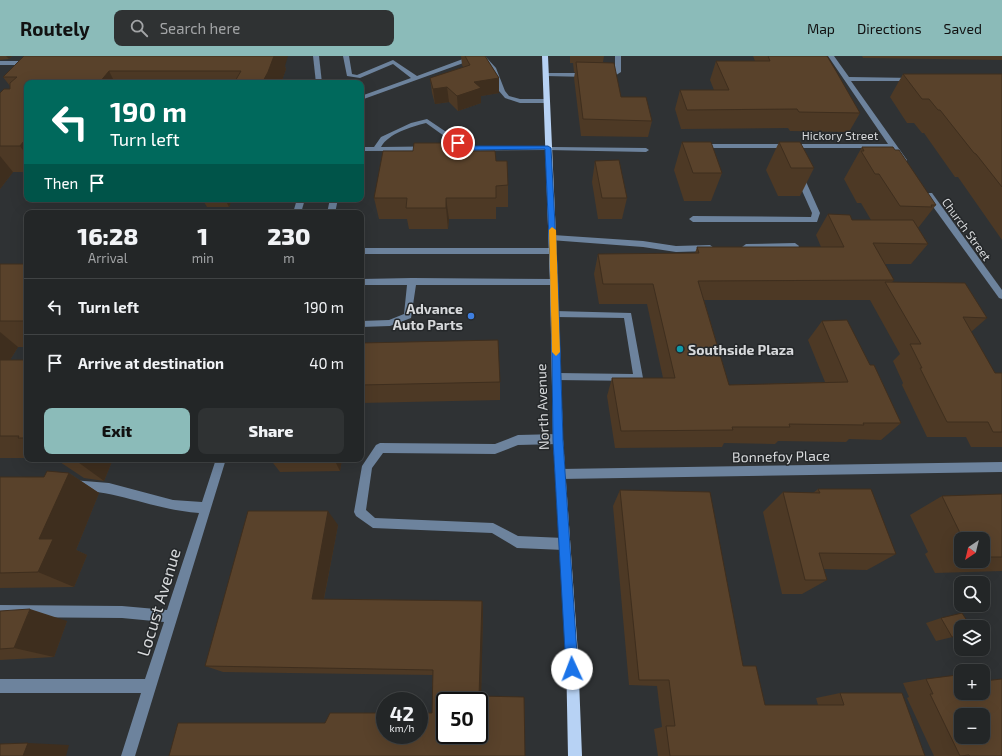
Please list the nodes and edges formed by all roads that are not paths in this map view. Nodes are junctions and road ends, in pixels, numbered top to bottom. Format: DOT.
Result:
graph roads {
  1 [pos="316,56"];
  2 [pos="346,56"];
  3 [pos="477,56"];
  4 [pos="482,56"];
  5 [pos="545,56"];
  6 [pos="618,56"];
  7 [pos="831,56"];
  8 [pos="35,62"];
  9 [pos="0,63"];
  10 [pos="547,75"];
  11 [pos="416,78"];
  12 [pos="847,79"];
  13 [pos="924,79"];
  14 [pos="319,80"];
  15 [pos="364,97"];
  16 [pos="546,101"];
  17 [pos="692,146"];
  18 [pos="893,146"];
  19 [pos="465,148"];
  20 [pos="548,148"];
  21 [pos="364,149"];
  22 [pos="376,149"];
  23 [pos="646,150"];
  24 [pos="906,165"];
  25 [pos="794,166"];
  26 [pos="924,190"];
  27 [pos="693,219"];
  28 [pos="552,238"];
  29 [pos="795,246"];
  30 [pos="715,248"];
  31 [pos="739,248"];
  32 [pos="364,251"];
  33 [pos="553,251"];
  34 [pos="412,281"];
  35 [pos="364,282"];
  36 [pos="554,282"];
  37 [pos="1002,296"];
  38 [pos="555,314"];
  39 [pos="364,324"];
  40 [pos="557,377"];
  41 [pos="558,440"];
  42 [pos="220,462"];
  43 [pos="1002,467"];
  44 [pos="560,474"];
  45 [pos="63,485"];
  46 [pos="205,508"];
  47 [pos="564,544"];
  48 [pos="0,611"];
  49 [pos="171,617"];
  50 [pos="0,686"];
  51 [pos="150,686"];
  52 [pos="128,756"];
  53 [pos="575,756"];
  1 -- 14 [label="street"];
  2 -- 11 [label="street"];
  3 -- 11 [label="street"];
  4 -- 16 [label="street"];
  5 -- 10 [label="main road, North Avenue"];
  6 -- 10 [label="street"];
  7 -- 12 [label="street"];
  8 -- 9 [label="street"];
  10 -- 16 [label="main road, North Avenue"];
  11 -- 15 [label="street"];
  12 -- 13 [label="street"];
  12 -- 18 [label="street"];
  16 -- 20 [label="main road, North Avenue"];
  17 -- 18 [label="street, Hickory Street"];
  18 -- 24 [label="street"];
  19 -- 20 [label="street"];
  19 -- 22 [label="street"];
  19 -- 22 [label="street"];
  20 -- 23 [label="street"];
  20 -- 28 [label="main road, North Avenue"];
  21 -- 22 [label="street"];
  25 -- 27 [label="street"];
  26 -- 37 [label="street, Church Street"];
  28 -- 30 [label="street"];
  28 -- 33 [label="main road, North Avenue"];
  29 -- 31 [label="street"];
  32 -- 33 [label="street"];
  33 -- 36 [label="main road, North Avenue"];
  34 -- 35 [label="street"];
  34 -- 36 [label="street"];
  34 -- 39 [label="street"];
  36 -- 38 [label="main road, North Avenue"];
  38 -- 40 [label="main road, North Avenue"];
  38 -- 40 [label="street"];
  40 -- 41 [label="main road, North Avenue"];
  41 -- 44 [label="main road, North Avenue"];
  41 -- 47 [label="street"];
  42 -- 46 [label="street, Locust Avenue"];
  43 -- 44 [label="street, Bonnefoy Place"];
  44 -- 47 [label="main road, North Avenue"];
  45 -- 46 [label="street"];
  46 -- 49 [label="street, Locust Avenue"];
  47 -- 53 [label="main road, North Avenue"];
  48 -- 49 [label="street"];
  49 -- 51 [label="street, Locust Avenue"];
  50 -- 51 [label="street"];
  51 -- 52 [label="street, Locust Avenue"];
}
